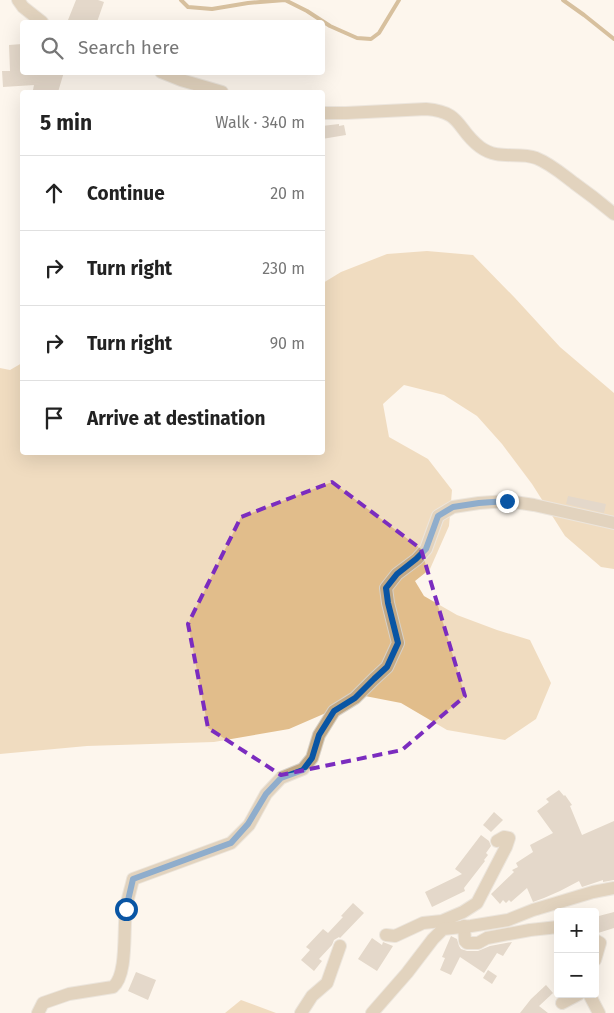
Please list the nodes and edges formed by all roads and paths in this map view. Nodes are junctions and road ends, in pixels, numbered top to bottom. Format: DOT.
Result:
graph roads {
  1 [pos="18,0"];
  2 [pos="39,20"];
  3 [pos="168,75"];
  4 [pos="215,90"];
  5 [pos="325,113"];
  6 [pos="614,214"];
  7 [pos="614,523"];
  8 [pos="498,841"];
  9 [pos="614,888"];
  10 [pos="442,925"];
  11 [pos="464,926"];
  12 [pos="554,927"];
  13 [pos="386,935"];
  14 [pos="340,946"];
  15 [pos="572,998"];
  16 [pos="591,998"];
  17 [pos="562,1003"];
  18 [pos="38,1013"];
  19 [pos="301,1013"];
  20 [pos="372,1013"];
  21 [pos="599,1013"];
  1 -- 2 [label="street"];
  3 -- 4 [label="street"];
  5 -- 6 [label="street"];
  7 -- 18 [label="street"];
  8 -- 10 [label="street"];
  9 -- 11 [label="street"];
  10 -- 11 [label="street"];
  10 -- 13 [label="street"];
  10 -- 20 [label="street"];
  11 -- 12 [label="street"];
  14 -- 19 [label="street"];
  15 -- 17 [label="street"];
  16 -- 21 [label="street"];
}
